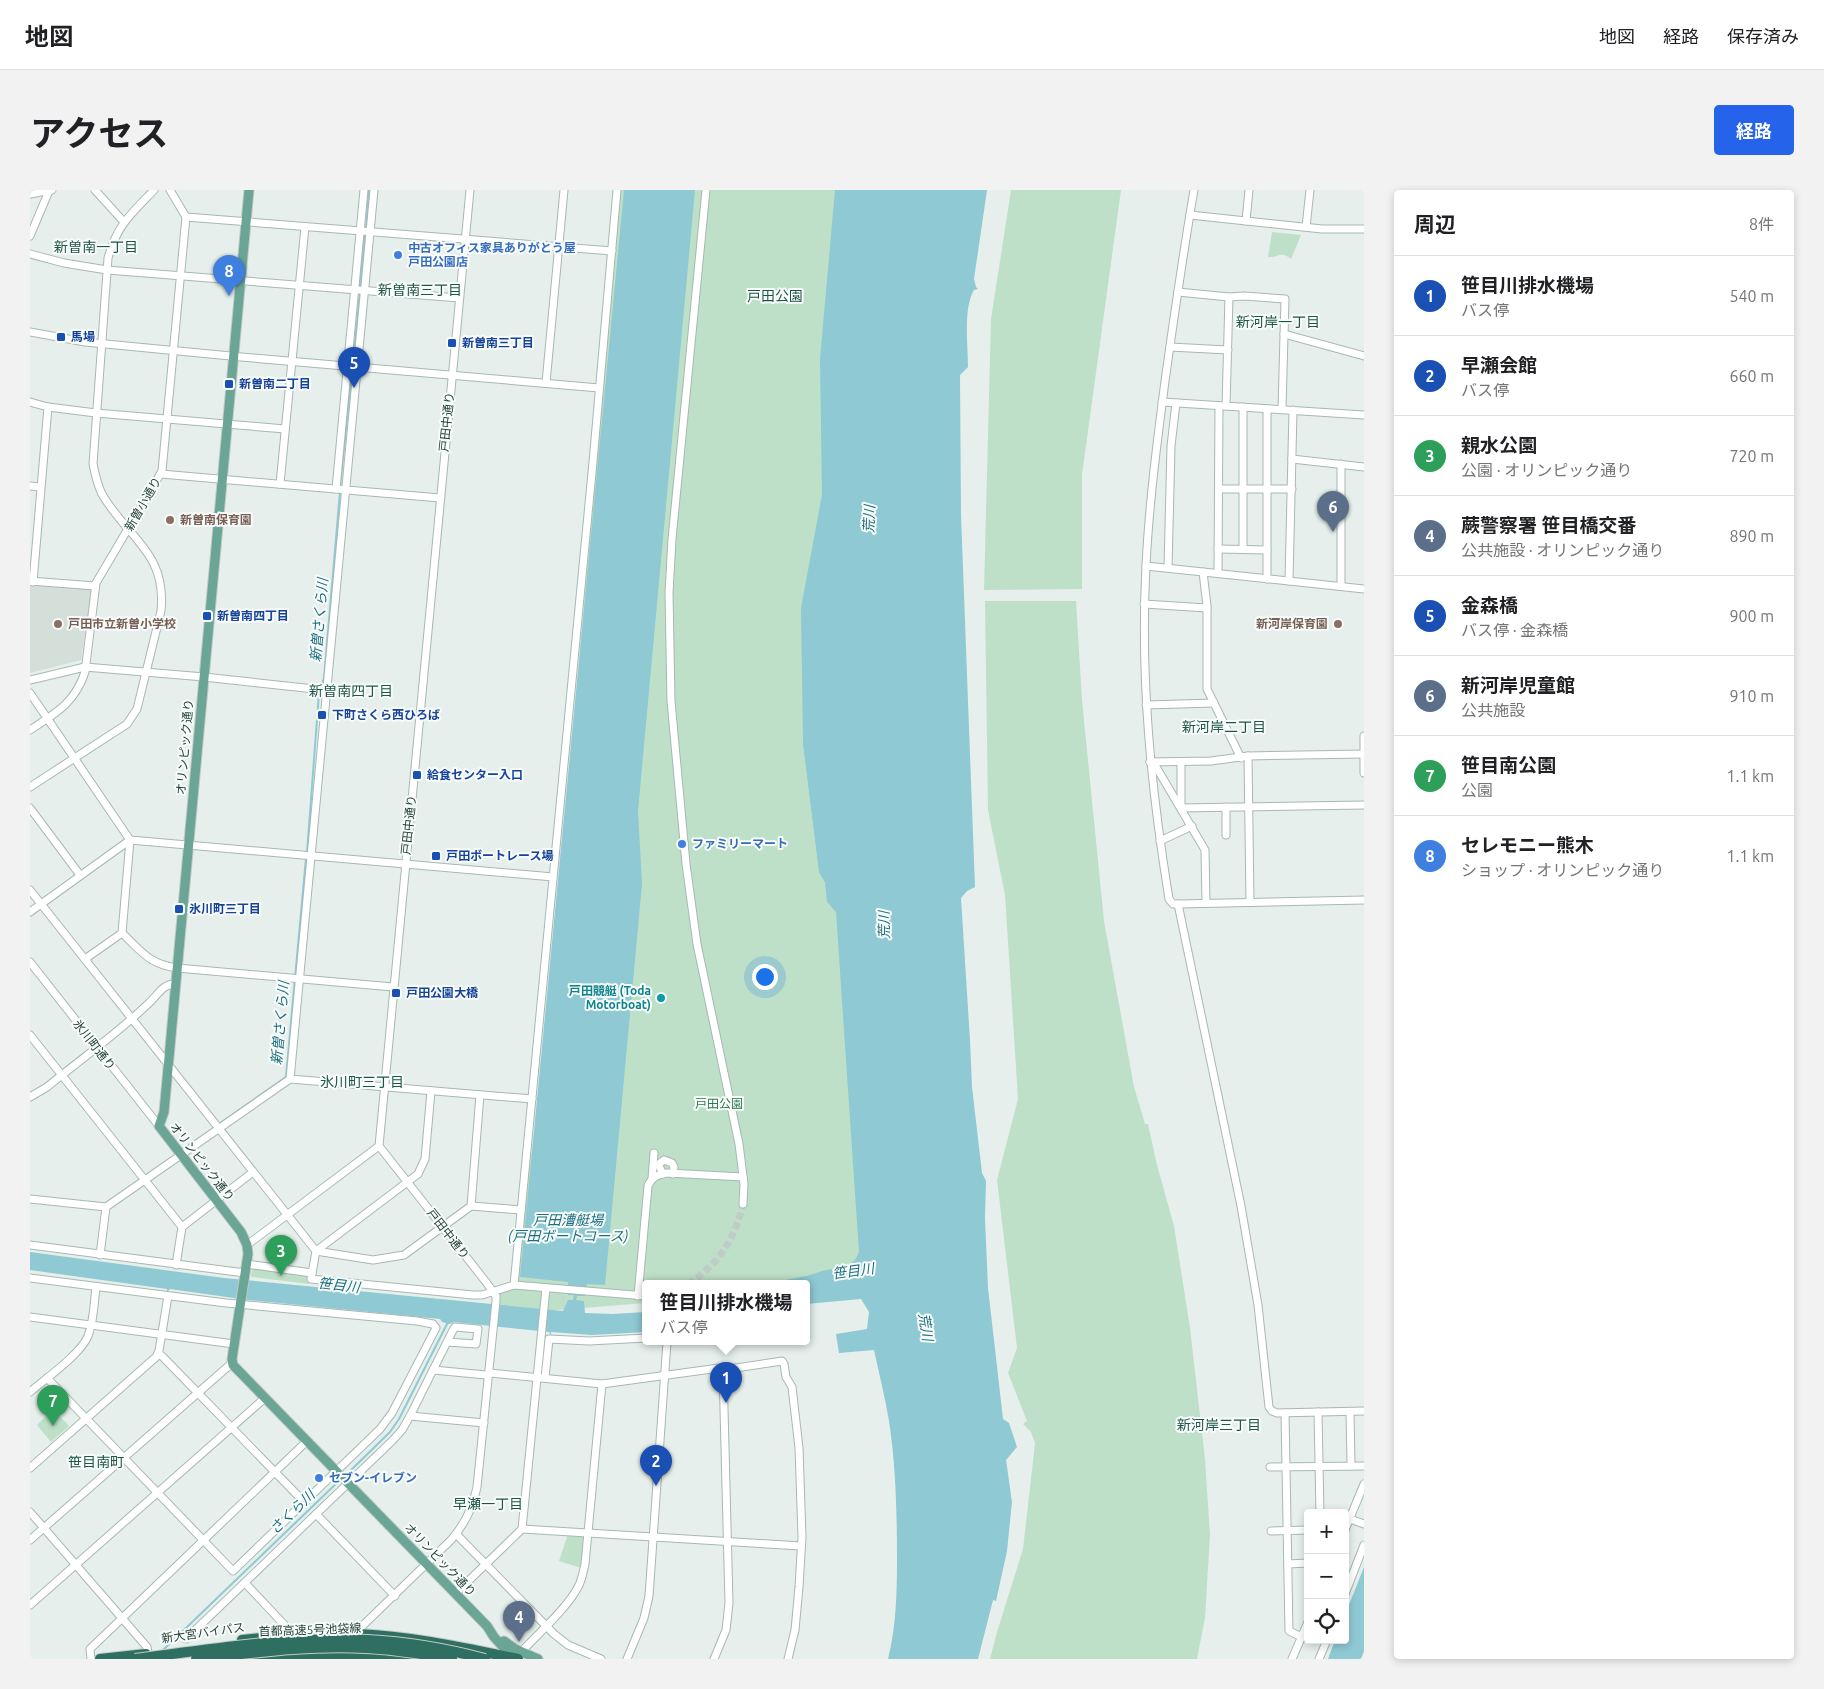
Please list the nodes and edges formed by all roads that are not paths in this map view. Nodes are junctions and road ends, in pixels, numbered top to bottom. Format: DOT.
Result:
graph roads {
  1 [pos="95,190"];
  2 [pos="154,190"];
  3 [pos="170,190"];
  4 [pos="249,190"];
  5 [pos="364,190"];
  6 [pos="374,190"];
  7 [pos="470,190"];
  8 [pos="564,190"];
  9 [pos="618,190"];
  10 [pos="706,190"];
  11 [pos="1194,190"];
  12 [pos="1250,190"];
  13 [pos="1310,190"];
  14 [pos="50,191"];
  15 [pos="30,194"];
  16 [pos="1190,215"];
  17 [pos="186,217"];
  18 [pos="1246,221"];
  19 [pos="124,222"];
  20 [pos="246,222"];
  21 [pos="305,226"];
  22 [pos="1306,227"];
  23 [pos="1364,228"];
  24 [pos="366,232"];
  25 [pos="30,236"];
  26 [pos="465,239"];
  27 [pos="558,247"];
  28 [pos="612,251"];
  29 [pos="30,254"];
  30 [pos="107,270"];
  31 [pos="181,276"];
  32 [pos="241,281"];
  33 [pos="299,285"];
  34 [pos="360,290"];
  35 [pos="1178,292"];
  36 [pos="1228,297"];
  37 [pos="459,298"];
  38 [pos="30,332"];
  39 [pos="1284,334"];
  40 [pos="101,344"];
  41 [pos="1170,347"];
  42 [pos="174,350"];
  43 [pos="1228,350"];
  44 [pos="234,356"];
  45 [pos="1364,356"];
  46 [pos="292,362"];
  47 [pos="353,367"];
  48 [pos="452,375"];
  49 [pos="546,383"];
  50 [pos="599,388"];
  51 [pos="30,402"];
  52 [pos="1162,402"];
  53 [pos="1176,403"];
  54 [pos="1223,406"];
  55 [pos="48,407"];
  56 [pos="1243,407"];
  57 [pos="1267,409"];
  58 [pos="1282,410"];
  59 [pos="1293,410"];
  60 [pos="96,413"];
  61 [pos="1364,414"];
  62 [pos="167,418"];
  63 [pos="228,423"];
  64 [pos="286,429"];
  65 [pos="1292,459"];
  66 [pos="1341,464"];
  67 [pos="1364,466"];
  68 [pos="161,474"];
  69 [pos="222,479"];
  70 [pos="280,484"];
  71 [pos="30,486"];
  72 [pos="40,487"];
  73 [pos="340,489"];
  74 [pos="1219,489"];
  75 [pos="1243,489"];
  76 [pos="1267,489"];
  77 [pos="1292,489"];
  78 [pos="440,498"];
  79 [pos="34,524"];
  80 [pos="129,528"];
  81 [pos="33,544"];
  82 [pos="1218,549"];
  83 [pos="1243,549"];
  84 [pos="1267,550"];
  85 [pos="1146,566"];
  86 [pos="1168,568"];
  87 [pos="1203,572"];
  88 [pos="1218,574"];
  89 [pos="1267,579"];
  90 [pos="32,581"];
  91 [pos="1289,581"];
  92 [pos="96,586"];
  93 [pos="1341,586"];
  94 [pos="1364,589"];
  95 [pos="1144,604"];
  96 [pos="1207,608"];
  97 [pos="85,667"];
  98 [pos="146,671"];
  99 [pos="204,677"];
  100 [pos="30,680"];
  101 [pos="320,690"];
  102 [pos="30,692"];
  103 [pos="1214,703"];
  104 [pos="1146,705"];
  105 [pos="48,719"];
  106 [pos="30,730"];
  107 [pos="1364,736"];
  108 [pos="1364,754"];
  109 [pos="1245,757"];
  110 [pos="75,758"];
  111 [pos="1150,762"];
  112 [pos="1181,762"];
  113 [pos="1364,773"];
  114 [pos="30,787"];
  115 [pos="1364,805"];
  116 [pos="1249,806"];
  117 [pos="1226,807"];
  118 [pos="30,808"];
  119 [pos="1181,808"];
  120 [pos="1192,826"];
  121 [pos="1226,835"];
  122 [pos="130,840"];
  123 [pos="1160,841"];
  124 [pos="188,845"];
  125 [pos="308,856"];
  126 [pos="405,864"];
  127 [pos="80,876"];
  128 [pos="553,877"];
  129 [pos="30,890"];
  130 [pos="1364,900"];
  131 [pos="1250,902"];
  132 [pos="1206,903"];
  133 [pos="41,904"];
  134 [pos="1178,904"];
  135 [pos="30,912"];
  136 [pos="122,933"];
  137 [pos="84,959"];
  138 [pos="30,962"];
  139 [pos="177,968"];
  140 [pos="297,978"];
  141 [pos="176,984"];
  142 [pos="393,987"];
  143 [pos="131,1019"];
  144 [pos="30,1034"];
  145 [pos="96,1047"];
  146 [pos="168,1064"];
  147 [pos="62,1074"];
  148 [pos="290,1080"];
  149 [pos="384,1087"];
  150 [pos="431,1091"];
  151 [pos="480,1095"];
  152 [pos="30,1097"];
  153 [pos="532,1099"];
  154 [pos="159,1126"];
  155 [pos="218,1127"];
  156 [pos="379,1146"];
  157 [pos="654,1153"];
  158 [pos="180,1155"];
  159 [pos="253,1172"];
  160 [pos="663,1174"];
  161 [pos="673,1174"];
  162 [pos="743,1177"];
  163 [pos="145,1179"];
  164 [pos="652,1179"];
  165 [pos="407,1182"];
  166 [pos="30,1199"];
  167 [pos="216,1201"];
  168 [pos="744,1204"];
  169 [pos="472,1206"];
  170 [pos="106,1207"];
  171 [pos="521,1210"];
  172 [pos="287,1215"];
  173 [pos="182,1227"];
  174 [pos="443,1227"];
  175 [pos="30,1245"];
  176 [pos="247,1245"];
  177 [pos="316,1251"];
  178 [pos="100,1254"];
  179 [pos="176,1265"];
  180 [pos="245,1272"];
  181 [pos="312,1276"];
  182 [pos="30,1278"];
  183 [pos="514,1285"];
  184 [pos="96,1287"];
  185 [pos="548,1290"];
  186 [pos="492,1291"];
  187 [pos="168,1296"];
  188 [pos="638,1296"];
  189 [pos="642,1296"];
  190 [pos="240,1302"];
  191 [pos="30,1317"];
  192 [pos="92,1325"];
  193 [pos="162,1335"];
  194 [pos="642,1338"];
  195 [pos="447,1342"];
  196 [pos="234,1344"];
  197 [pos="667,1345"];
  198 [pos="158,1354"];
  199 [pos="232,1363"];
  200 [pos="434,1370"];
  201 [pos="723,1370"];
  202 [pos="490,1373"];
  203 [pos="665,1375"];
  204 [pos="540,1376"];
  205 [pos="47,1378"];
  206 [pos="602,1384"];
  207 [pos="30,1392"];
  208 [pos="198,1393"];
  209 [pos="265,1398"];
  210 [pos="1364,1411"];
  211 [pos="1318,1412"];
  212 [pos="1350,1412"];
  213 [pos="1285,1413"];
  214 [pos="410,1416"];
  215 [pos="87,1418"];
  216 [pos="484,1423"];
  217 [pos="232,1428"];
  218 [pos="307,1441"];
  219 [pos="125,1458"];
  220 [pos="1351,1466"];
  221 [pos="1364,1466"];
  222 [pos="1270,1467"];
  223 [pos="1286,1467"];
  224 [pos="1319,1467"];
  225 [pos="30,1468"];
  226 [pos="275,1472"];
  227 [pos="342,1478"];
  228 [pos="1364,1484"];
  229 [pos="158,1492"];
  230 [pos="305,1503"];
  231 [pos="1320,1509"];
  232 [pos="30,1512"];
  233 [pos="316,1514"];
  234 [pos="1350,1519"];
  235 [pos="1364,1524"];
  236 [pos="44,1528"];
  237 [pos="522,1529"];
  238 [pos="1304,1530"];
  239 [pos="1271,1531"];
  240 [pos="1287,1531"];
  241 [pos="588,1533"];
  242 [pos="456,1534"];
  243 [pos="654,1537"];
  244 [pos="30,1540"];
  245 [pos="203,1540"];
  246 [pos="728,1541"];
  247 [pos="1364,1545"];
  248 [pos="801,1546"];
  249 [pos="1304,1563"];
  250 [pos="426,1564"];
  251 [pos="486,1564"];
  252 [pos="1288,1564"];
  253 [pos="76,1565"];
  254 [pos="244,1582"];
  255 [pos="1349,1584"];
  256 [pos="455,1594"];
  257 [pos="395,1596"];
  258 [pos="30,1605"];
  259 [pos="122,1618"];
  260 [pos="546,1625"];
  261 [pos="1304,1632"];
  262 [pos="355,1634"];
  263 [pos="294,1635"];
  264 [pos="1302,1637"];
  265 [pos="186,1639"];
  266 [pos="1325,1644"];
  267 [pos="465,1648"];
  268 [pos="157,1652"];
  269 [pos="330,1657"];
  270 [pos="517,1657"];
  271 [pos="91,1659"];
  272 [pos="100,1659"];
  273 [pos="135,1659"];
  274 [pos="196,1659"];
  275 [pos="254,1659"];
  276 [pos="408,1659"];
  277 [pos="452,1659"];
  278 [pos="485,1659"];
  279 [pos="498,1659"];
  280 [pos="538,1659"];
  281 [pos="601,1659"];
  282 [pos="628,1659"];
  283 [pos="714,1659"];
  284 [pos="788,1659"];
  285 [pos="1292,1659"];
  286 [pos="1319,1659"];
  1 -- 19 [label="street"];
  2 -- 19 [label="street"];
  3 -- 17 [label="street"];
  4 -- 20 [label="main road, オリンピック通り"];
  5 -- 24 [label="street"];
  6 -- 24 [label="street"];
  7 -- 26 [label="street, 戸田中通り"];
  8 -- 27 [label="street"];
  9 -- 28 [label="street"];
  10 -- 162 [label="street"];
  11 -- 16 [label="street"];
  12 -- 18 [label="street"];
  13 -- 22 [label="street"];
  14 -- 15 [label="street"];
  14 -- 25 [label="street"];
  16 -- 18 [label="street"];
  16 -- 35 [label="street"];
  17 -- 20 [label="street"];
  17 -- 31 [label="street, 新曽小通り"];
  18 -- 22 [label="street"];
  19 -- 30 [label="street"];
  20 -- 21 [label="street"];
  20 -- 32 [label="main road, オリンピック通り"];
  21 -- 24 [label="street"];
  21 -- 33 [label="street"];
  22 -- 23 [label="street"];
  24 -- 26 [label="street"];
  24 -- 34 [label="street"];
  26 -- 27 [label="street"];
  26 -- 37 [label="street, 戸田中通り"];
  27 -- 28 [label="street"];
  27 -- 49 [label="street"];
  28 -- 50 [label="street"];
  29 -- 30 [label="street"];
  30 -- 31 [label="street"];
  30 -- 40 [label="street"];
  31 -- 32 [label="street"];
  31 -- 42 [label="street, 新曽小通り"];
  32 -- 33 [label="street"];
  32 -- 44 [label="main road, オリンピック通り"];
  33 -- 34 [label="street"];
  33 -- 46 [label="street"];
  34 -- 37 [label="street"];
  34 -- 47 [label="street"];
  35 -- 36 [label="street"];
  35 -- 41 [label="street"];
  36 -- 39 [label="street"];
  36 -- 43 [label="street"];
  37 -- 48 [label="street, 戸田中通り"];
  38 -- 40 [label="street"];
  39 -- 45 [label="street"];
  39 -- 58 [label="street"];
  40 -- 42 [label="street"];
  40 -- 60 [label="street"];
  41 -- 43 [label="street"];
  41 -- 52 [label="street"];
  42 -- 44 [label="street"];
  42 -- 62 [label="street, 新曽小通り"];
  43 -- 54 [label="street"];
  44 -- 46 [label="street"];
  44 -- 63 [label="main road, オリンピック通り"];
  46 -- 47 [label="street"];
  46 -- 64 [label="street"];
  47 -- 48 [label="street"];
  47 -- 73 [label="street"];
  48 -- 49 [label="street"];
  48 -- 78 [label="street, 戸田中通り"];
  49 -- 50 [label="street"];
  50 -- 128 [label="street"];
  51 -- 55 [label="street"];
  52 -- 53 [label="street"];
  52 -- 85 [label="street"];
  53 -- 54 [label="street"];
  53 -- 86 [label="street"];
  54 -- 56 [label="street"];
  54 -- 74 [label="street"];
  55 -- 60 [label="street"];
  55 -- 72 [label="street"];
  56 -- 57 [label="street"];
  56 -- 75 [label="street"];
  57 -- 58 [label="street"];
  57 -- 76 [label="street"];
  58 -- 59 [label="street"];
  59 -- 61 [label="street"];
  59 -- 65 [label="street"];
  60 -- 62 [label="street"];
  60 -- 80 [label="street"];
  62 -- 63 [label="street"];
  62 -- 68 [label="street, 新曽小通り"];
  63 -- 64 [label="street"];
  63 -- 69 [label="main road, オリンピック通り"];
  64 -- 70 [label="street"];
  65 -- 66 [label="street"];
  65 -- 77 [label="street"];
  66 -- 67 [label="street"];
  66 -- 93 [label="street"];
  68 -- 69 [label="street"];
  68 -- 80 [label="street, 新曽小通り"];
  69 -- 70 [label="street"];
  69 -- 99 [label="main road, オリンピック通り"];
  70 -- 73 [label="street"];
  71 -- 72 [label="street"];
  72 -- 79 [label="street"];
  73 -- 78 [label="street"];
  73 -- 125 [label="street"];
  74 -- 75 [label="street"];
  74 -- 82 [label="street"];
  75 -- 76 [label="street"];
  75 -- 83 [label="street"];
  76 -- 77 [label="street"];
  76 -- 84 [label="street"];
  77 -- 91 [label="street"];
  78 -- 126 [label="street, 戸田中通り"];
  79 -- 81 [label="street"];
  80 -- 92 [label="street, 新曽小通り"];
  80 -- 98 [label="street"];
  81 -- 90 [label="street"];
  82 -- 83 [label="street"];
  82 -- 88 [label="street"];
  83 -- 84 [label="street"];
  84 -- 89 [label="street"];
  85 -- 86 [label="street"];
  85 -- 95 [label="street"];
  86 -- 87 [label="street"];
  87 -- 88 [label="street"];
  87 -- 96 [label="street"];
  88 -- 89 [label="street"];
  89 -- 91 [label="street"];
  90 -- 92 [label="street"];
  91 -- 93 [label="street"];
  92 -- 97 [label="street, 新曽小通り"];
  93 -- 94 [label="street"];
  95 -- 96 [label="street"];
  95 -- 104 [label="street"];
  96 -- 103 [label="street"];
  97 -- 98 [label="street"];
  97 -- 100 [label="street"];
  97 -- 105 [label="street, 新曽小通り"];
  98 -- 99 [label="street"];
  98 -- 110 [label="street"];
  99 -- 101 [label="street"];
  99 -- 124 [label="main road, オリンピック通り"];
  102 -- 105 [label="street"];
  103 -- 104 [label="street"];
  103 -- 109 [label="street"];
  104 -- 111 [label="street"];
  105 -- 106 [label="street, 新曽小通り"];
  105 -- 110 [label="street"];
  107 -- 108 [label="street"];
  108 -- 109 [label="street"];
  108 -- 113 [label="street"];
  109 -- 112 [label="street"];
  109 -- 116 [label="street"];
  110 -- 114 [label="street"];
  110 -- 122 [label="street"];
  111 -- 112 [label="street"];
  111 -- 119 [label="street"];
  111 -- 123 [label="street"];
  112 -- 119 [label="street"];
  115 -- 116 [label="street"];
  116 -- 117 [label="street"];
  116 -- 131 [label="street"];
  117 -- 119 [label="street"];
  117 -- 121 [label="street"];
  118 -- 127 [label="street"];
  119 -- 120 [label="street"];
  120 -- 123 [label="street"];
  120 -- 132 [label="street"];
  122 -- 124 [label="street"];
  122 -- 127 [label="street"];
  122 -- 136 [label="street"];
  123 -- 134 [label="street"];
  124 -- 125 [label="street"];
  124 -- 139 [label="main road, オリンピック通り"];
  125 -- 126 [label="street"];
  125 -- 140 [label="street"];
  126 -- 128 [label="street"];
  126 -- 142 [label="street, 戸田中通り"];
  127 -- 133 [label="street"];
  128 -- 153 [label="street"];
  129 -- 133 [label="street"];
  130 -- 131 [label="street"];
  131 -- 132 [label="street"];
  132 -- 134 [label="street"];
  133 -- 135 [label="street"];
  133 -- 137 [label="street"];
  134 -- 213 [label="street"];
  136 -- 137 [label="street"];
  136 -- 139 [label="street"];
  137 -- 143 [label="street"];
  138 -- 145 [label="street, 氷川町通り"];
  139 -- 140 [label="street"];
  139 -- 141 [label="main road, オリンピック通り"];
  140 -- 142 [label="street"];
  140 -- 148 [label="street"];
  141 -- 143 [label="street"];
  141 -- 146 [label="main road, オリンピック通り"];
  142 -- 149 [label="street, 戸田中通り"];
  143 -- 145 [label="street"];
  143 -- 146 [label="street"];
  144 -- 147 [label="street"];
  145 -- 147 [label="street"];
  145 -- 154 [label="street, 氷川町通り"];
  146 -- 154 [label="main road, オリンピック通り"];
  146 -- 155 [label="street"];
  147 -- 152 [label="street"];
  147 -- 163 [label="street"];
  148 -- 149 [label="street"];
  148 -- 155 [label="street"];
  149 -- 150 [label="street"];
  149 -- 156 [label="street, 戸田中通り"];
  150 -- 151 [label="street"];
  150 -- 165 [label="street"];
  151 -- 153 [label="street"];
  151 -- 169 [label="street"];
  153 -- 171 [label="street"];
  154 -- 158 [label="main road, オリンピック通り"];
  155 -- 158 [label="street"];
  155 -- 159 [label="street"];
  156 -- 165 [label="street, 戸田中通り"];
  156 -- 172 [label="street"];
  157 -- 164 [label="street"];
  158 -- 163 [label="street"];
  158 -- 167 [label="main road, オリンピック通り"];
  159 -- 167 [label="street"];
  159 -- 172 [label="street"];
  160 -- 161 [label="street"];
  160 -- 161 [label="street"];
  160 -- 164 [label="street"];
  161 -- 162 [label="street"];
  162 -- 168 [label="street"];
  163 -- 170 [label="street"];
  163 -- 173 [label="street"];
  164 -- 188 [label="street"];
  165 -- 174 [label="street, 戸田中通り"];
  165 -- 177 [label="street"];
  166 -- 170 [label="street"];
  167 -- 173 [label="street"];
  167 -- 176 [label="main road, オリンピック通り"];
  169 -- 171 [label="street"];
  169 -- 174 [label="street"];
  170 -- 178 [label="street"];
  171 -- 183 [label="street"];
  172 -- 176 [label="street"];
  172 -- 177 [label="street"];
  173 -- 179 [label="street"];
  174 -- 177 [label="street"];
  174 -- 186 [label="street, 戸田中通り"];
  175 -- 178 [label="street"];
  176 -- 180 [label="main road"];
  177 -- 181 [label="street"];
  178 -- 179 [label="street"];
  179 -- 180 [label="street"];
  180 -- 181 [label="street"];
  180 -- 190 [label="main road"];
  181 -- 186 [label="street"];
  182 -- 184 [label="street"];
  183 -- 185 [label="street"];
  183 -- 186 [label="street"];
  184 -- 187 [label="street"];
  184 -- 192 [label="street"];
  185 -- 188 [label="street"];
  185 -- 204 [label="street"];
  186 -- 202 [label="street, 戸田中通り"];
  187 -- 190 [label="street"];
  187 -- 193 [label="street"];
  188 -- 189 [label="street"];
  190 -- 196 [label="main road"];
  190 -- 227 [label="street"];
  191 -- 192 [label="street"];
  192 -- 193 [label="street"];
  192 -- 205 [label="street"];
  193 -- 196 [label="street"];
  193 -- 198 [label="street"];
  194 -- 204 [label="street"];
  195 -- 200 [label="street"];
  196 -- 199 [label="main road"];
  197 -- 203 [label="street"];
  198 -- 208 [label="street"];
  198 -- 215 [label="street"];
  199 -- 208 [label="street"];
  199 -- 209 [label="main road, オリンピック通り"];
  200 -- 202 [label="street"];
  200 -- 214 [label="street"];
  201 -- 203 [label="street"];
  201 -- 246 [label="street"];
  201 -- 248 [label="street"];
  202 -- 204 [label="street"];
  202 -- 216 [label="street"];
  203 -- 206 [label="street"];
  203 -- 243 [label="street"];
  204 -- 206 [label="street"];
  204 -- 237 [label="street"];
  205 -- 207 [label="street"];
  205 -- 215 [label="street"];
  206 -- 241 [label="street"];
  208 -- 217 [label="street"];
  208 -- 219 [label="street"];
  209 -- 217 [label="street"];
  209 -- 218 [label="main road, オリンピック通り"];
  210 -- 212 [label="street"];
  211 -- 212 [label="street"];
  211 -- 213 [label="street"];
  211 -- 224 [label="street"];
  212 -- 220 [label="street"];
  213 -- 223 [label="street"];
  214 -- 216 [label="street"];
  214 -- 227 [label="street"];
  215 -- 219 [label="street"];
  215 -- 225 [label="street"];
  216 -- 242 [label="street"];
  217 -- 226 [label="street"];
  217 -- 229 [label="street"];
  218 -- 226 [label="street"];
  218 -- 227 [label="main road, オリンピック通り"];
  219 -- 229 [label="street"];
  219 -- 236 [label="street"];
  220 -- 221 [label="street"];
  220 -- 224 [label="street"];
  222 -- 223 [label="street"];
  223 -- 224 [label="street"];
  223 -- 240 [label="street"];
  224 -- 231 [label="street"];
  226 -- 230 [label="street"];
  226 -- 245 [label="street"];
  227 -- 230 [label="street"];
  227 -- 233 [label="street"];
  227 -- 250 [label="main road, オリンピック通り"];
  228 -- 234 [label="street"];
  229 -- 245 [label="street"];
  229 -- 253 [label="street"];
  230 -- 245 [label="street"];
  232 -- 236 [label="street"];
  233 -- 254 [label="street"];
  233 -- 257 [label="street"];
  234 -- 235 [label="street"];
  236 -- 244 [label="street"];
  236 -- 253 [label="street"];
  237 -- 241 [label="street"];
  237 -- 251 [label="street"];
  238 -- 240 [label="street"];
  239 -- 240 [label="street"];
  240 -- 252 [label="street"];
  241 -- 243 [label="street"];
  241 -- 260 [label="street"];
  242 -- 250 [label="street"];
  242 -- 251 [label="street"];
  243 -- 246 [label="street"];
  243 -- 282 [label="street"];
  245 -- 259 [label="street"];
  246 -- 248 [label="street"];
  246 -- 283 [label="street"];
  247 -- 255 [label="street"];
  248 -- 284 [label="street"];
  249 -- 252 [label="street"];
  250 -- 256 [label="main road, オリンピック通り"];
  250 -- 257 [label="street"];
  251 -- 256 [label="street"];
  251 -- 260 [label="street"];
  252 -- 264 [label="street"];
  253 -- 258 [label="street"];
  253 -- 259 [label="street"];
  254 -- 263 [label="street"];
  254 -- 265 [label="street"];
  256 -- 270 [label="main road, オリンピック通り"];
  257 -- 262 [label="street"];
  259 -- 268 [label="street"];
  259 -- 271 [label="street"];
  260 -- 270 [label="street"];
  260 -- 281 [label="street"];
  261 -- 264 [label="street"];
  262 -- 263 [label="highway, 新大宮バイパス"];
  262 -- 267 [label="highway, 新大宮バイパス"];
  262 -- 269 [label="street"];
  263 -- 268 [label="highway, 新大宮バイパス"];
  264 -- 285 [label="street"];
  266 -- 286 [label="street"];
  267 -- 270 [label="highway, 新大宮バイパス"];
  267 -- 279 [label="highway"];
  268 -- 272 [label="highway, 新大宮バイパス"];
  269 -- 275 [label="highway"];
  269 -- 276 [label="highway"];
  270 -- 280 [label="main road"];
  273 -- 278 [label="highway, 首都高速5号池袋線, bridge"];
  274 -- 277 [label="highway, 首都高速5号池袋線, bridge"];
}
